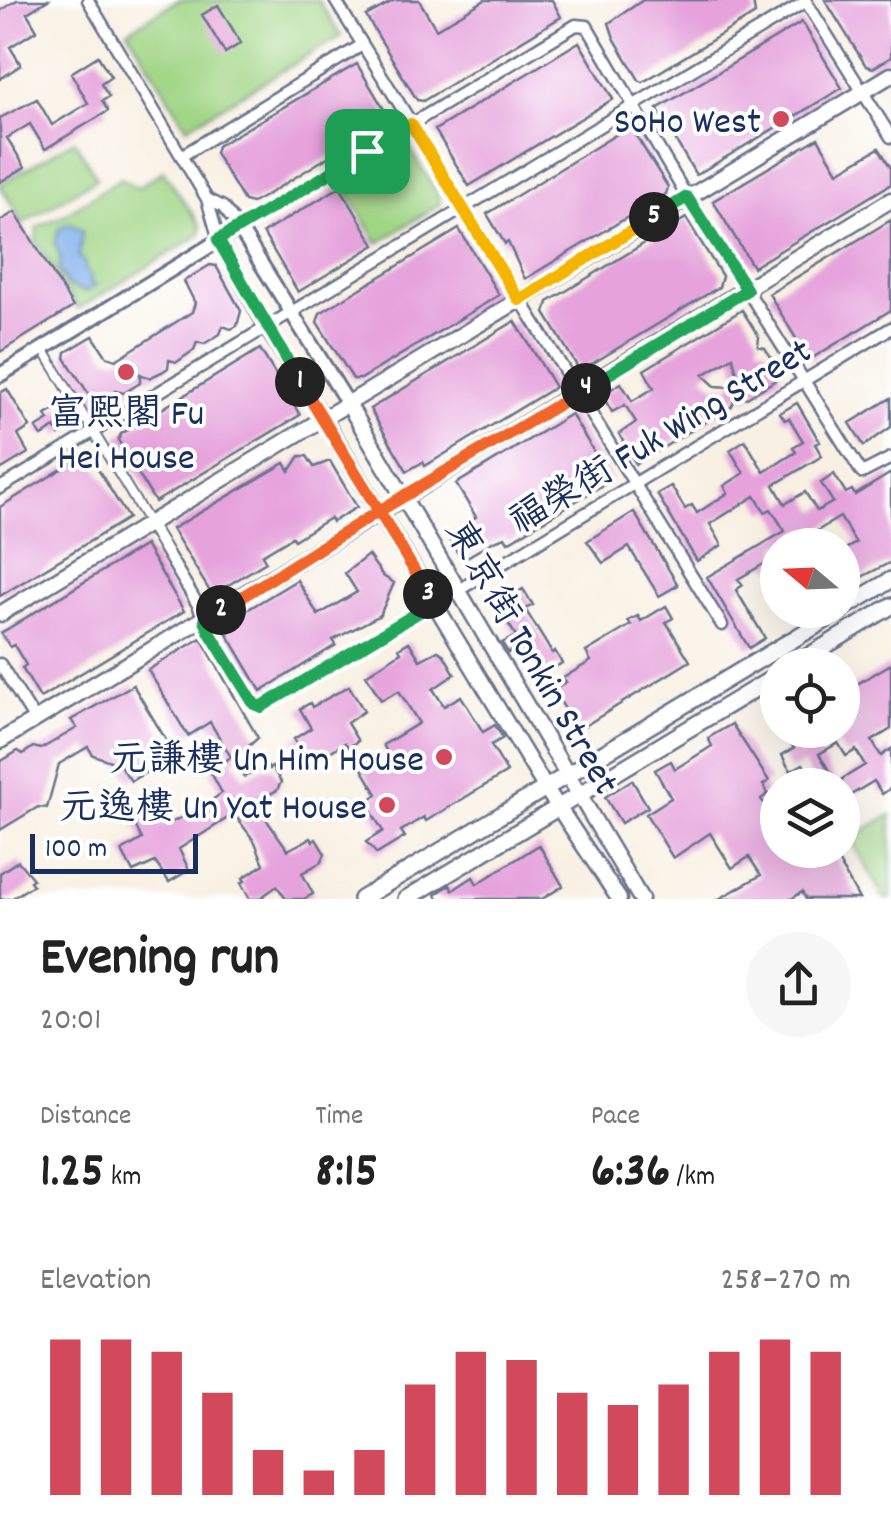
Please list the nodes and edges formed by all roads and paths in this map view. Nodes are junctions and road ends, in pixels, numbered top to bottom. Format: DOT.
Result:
graph roads {
  1 [pos="88,0"];
  2 [pos="335,0"];
  3 [pos="805,1"];
  4 [pos="362,45"];
  5 [pos="891,76"];
  6 [pos="864,92"];
  7 [pos="635,106"];
  8 [pos="411,124"];
  9 [pos="891,137"];
  10 [pos="183,156"];
  11 [pos="687,197"];
  12 [pos="207,199"];
  13 [pos="891,200"];
  14 [pos="463,206"];
  15 [pos="239,228"];
  16 [pos="218,240"];
  17 [pos="747,290"];
  18 [pos="519,300"];
  19 [pos="294,312"];
  20 [pos="266,327"];
  21 [pos="891,328"];
  22 [pos="43,349"];
  23 [pos="0,375"];
  24 [pos="804,382"];
  25 [pos="577,394"];
  26 [pos="347,402"];
  27 [pos="323,418"];
  28 [pos="94,432"];
  29 [pos="891,458"];
  30 [pos="634,483"];
  31 [pos="0,488"];
  32 [pos="404,496"];
  33 [pos="379,511"];
  34 [pos="149,524"];
  35 [pos="891,580"];
  36 [pos="459,590"];
  37 [pos="860,599"];
  38 [pos="434,603"];
  39 [pos="891,606"];
  40 [pos="0,614"];
  41 [pos="205,620"];
  42 [pos="722,625"];
  43 [pos="812,628"];
  44 [pos="822,648"];
  45 [pos="0,664"];
  46 [pos="760,686"];
  47 [pos="35,720"];
  48 [pos="0,741"];
  49 [pos="566,776"];
  50 [pos="545,788"];
  51 [pos="577,796"];
  52 [pos="558,808"];
  53 [pos="362,899"];
  54 [pos="406,899"];
  55 [pos="619,899"];
  56 [pos="640,899"];
  1 -- 10 [label="street, 東京街 Tonkin Street"];
  2 -- 4 [label="street"];
  3 -- 6 [label="street"];
  3 -- 7 [label="street"];
  4 -- 8 [label="street"];
  4 -- 10 [label="street"];
  5 -- 6 [label="main road"];
  6 -- 9 [label="street"];
  6 -- 11 [label="main road"];
  7 -- 8 [label="street"];
  7 -- 11 [label="street"];
  7 -- 14 [label="street"];
  8 -- 14 [label="street"];
  8 -- 15 [label="street"];
  10 -- 12 [label="street, 東京街 Tonkin Street"];
  11 -- 17 [label="street"];
  11 -- 18 [label="main road"];
  12 -- 15 [label="street, 東京街 Tonkin Street"];
  12 -- 16 [label="street, 東京街 Tonkin Street"];
  13 -- 17 [label="main road"];
  14 -- 18 [label="street"];
  14 -- 19 [label="street"];
  15 -- 16 [label="street"];
  15 -- 19 [label="street, 東京街 Tonkin Street"];
  16 -- 20 [label="street, 東京街 Tonkin Street"];
  16 -- 22 [label="street"];
  17 -- 24 [label="street"];
  17 -- 25 [label="main road"];
  18 -- 25 [label="street"];
  18 -- 26 [label="main road"];
  19 -- 20 [label="street"];
  19 -- 26 [label="street, 東京街 Tonkin Street"];
  20 -- 27 [label="street, 東京街 Tonkin Street"];
  20 -- 28 [label="street"];
  21 -- 24 [label="street, 福榮街 Fuk Wing Street"];
  22 -- 23 [label="street"];
  22 -- 28 [label="street"];
  24 -- 29 [label="street"];
  24 -- 30 [label="street, 福榮街 Fuk Wing Street"];
  25 -- 30 [label="street"];
  25 -- 32 [label="main road"];
  26 -- 27 [label="main road"];
  26 -- 32 [label="main road, 東京街 Tonkin Street"];
  27 -- 33 [label="main road, 東京街 Tonkin Street"];
  27 -- 34 [label="main road"];
  28 -- 31 [label="street"];
  28 -- 34 [label="street"];
  30 -- 36 [label="street, 福榮街 Fuk Wing Street"];
  30 -- 42 [label="street"];
  32 -- 33 [label="main road"];
  32 -- 36 [label="main road, 東京街 Tonkin Street"];
  33 -- 38 [label="main road, 東京街 Tonkin Street"];
  33 -- 41 [label="main road"];
  34 -- 40 [label="main road"];
  34 -- 41 [label="street"];
  35 -- 37 [label="main road"];
  36 -- 49 [label="main road, 東京街 Tonkin Street"];
  38 -- 41 [label="street"];
  38 -- 50 [label="main road, 東京街 Tonkin Street"];
  39 -- 44 [label="main road"];
  41 -- 47 [label="main road"];
  43 -- 49 [label="main road"];
  45 -- 47 [label="street"];
  46 -- 51 [label="main road"];
  47 -- 48 [label="main road"];
  49 -- 50 [label="main road"];
  49 -- 51 [label="main road, 東京街 Tonkin Street"];
  50 -- 52 [label="main road, 東京街 Tonkin Street"];
  50 -- 53 [label="main road"];
  51 -- 52 [label="main road"];
  51 -- 56 [label="main road, 東京街 Tonkin Street"];
  52 -- 54 [label="main road"];
  52 -- 55 [label="main road, 東京街 Tonkin Street"];
}
